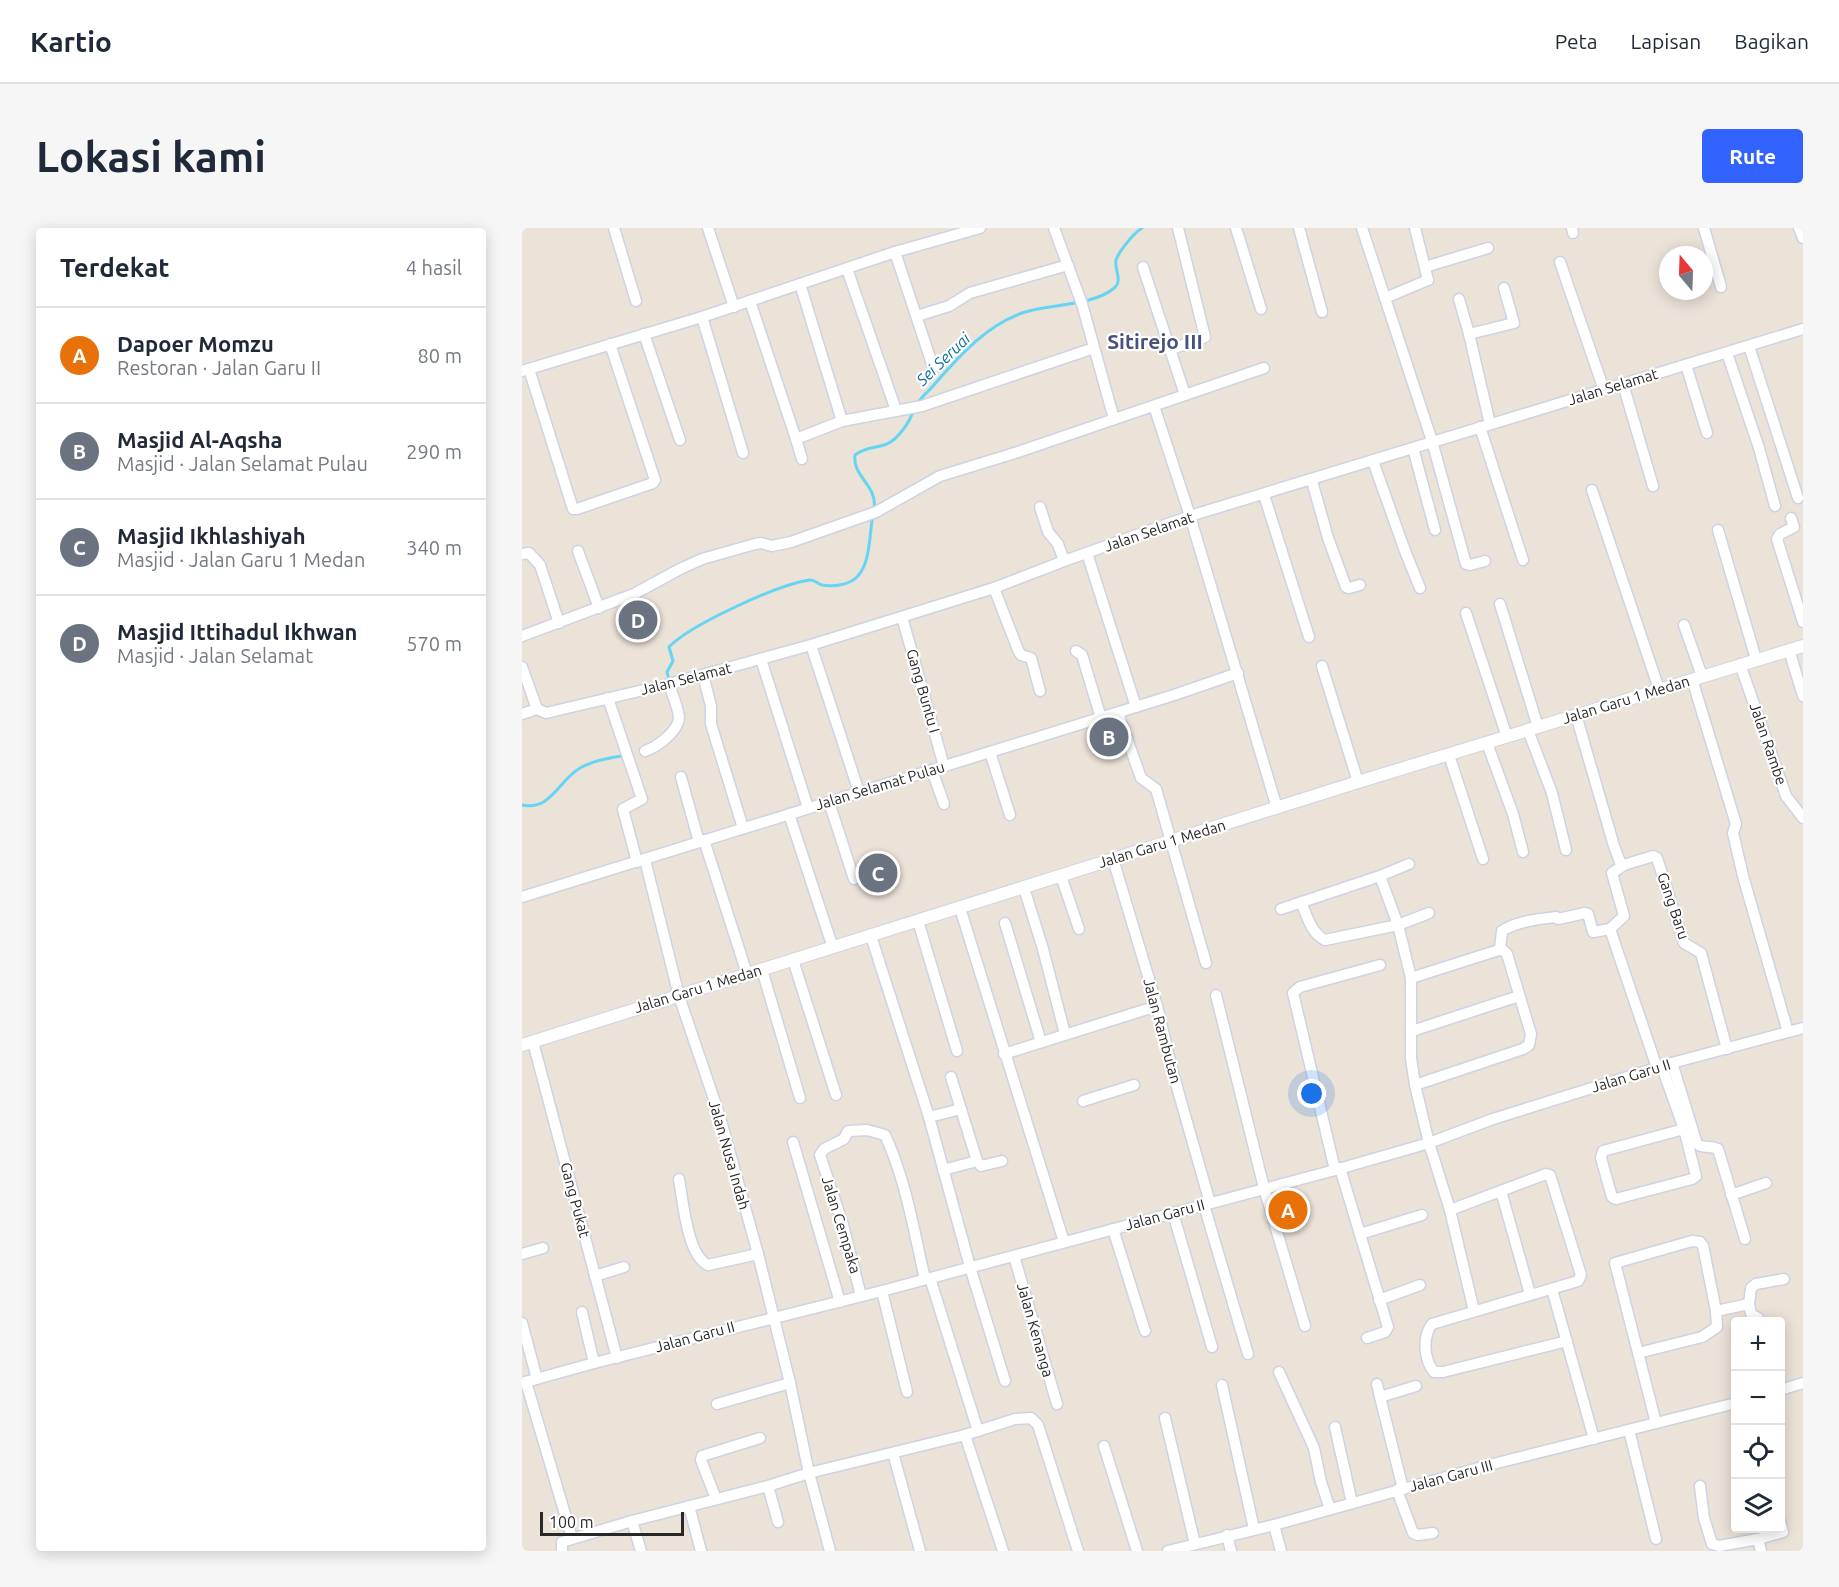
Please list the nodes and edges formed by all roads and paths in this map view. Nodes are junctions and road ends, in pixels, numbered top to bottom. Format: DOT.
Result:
graph roads {
  1 [pos="614,228"];
  2 [pos="708,228"];
  3 [pos="980,228"];
  4 [pos="1054,228"];
  5 [pos="1178,228"];
  6 [pos="1236,228"];
  7 [pos="1299,228"];
  8 [pos="1362,228"];
  9 [pos="1415,228"];
  10 [pos="1704,228"];
  11 [pos="1799,228"];
  12 [pos="1803,238"];
  13 [pos="1706,246"];
  14 [pos="1488,248"];
  15 [pos="895,252"];
  16 [pos="1560,262"];
  17 [pos="1068,265"];
  18 [pos="1143,267"];
  19 [pos="1425,267"];
  20 [pos="847,269"];
  21 [pos="1713,273"];
  22 [pos="800,284"];
  23 [pos="1721,287"];
  24 [pos="1504,288"];
  25 [pos="1385,298"];
  26 [pos="1459,300"];
  27 [pos="636,301"];
  28 [pos="750,301"];
  29 [pos="734,307"];
  30 [pos="1261,309"];
  31 [pos="1322,312"];
  32 [pos="917,316"];
  33 [pos="702,317"];
  34 [pos="1803,329"];
  35 [pos="644,334"];
  36 [pos="1469,334"];
  37 [pos="610,344"];
  38 [pos="1749,346"];
  39 [pos="1094,348"];
  40 [pos="1169,350"];
  41 [pos="1727,353"];
  42 [pos="1686,365"];
  43 [pos="933,367"];
  44 [pos="1264,368"];
  45 [pos="525,370"];
  46 [pos="1623,384"];
  47 [pos="1604,390"];
  48 [pos="1185,395"];
  49 [pos="1154,406"];
  50 [pos="896,410"];
  51 [pos="1114,419"];
  52 [pos="842,421"];
  53 [pos="1485,426"];
  54 [pos="1707,433"];
  55 [pos="796,439"];
  56 [pos="680,440"];
  57 [pos="1432,441"];
  58 [pos="1413,448"];
  59 [pos="743,453"];
  60 [pos="802,459"];
  61 [pos="1373,461"];
  62 [pos="1312,481"];
  63 [pos="1653,486"];
  64 [pos="1592,490"];
  65 [pos="1264,495"];
  66 [pos="1798,498"];
  67 [pos="1775,506"];
  68 [pos="1040,507"];
  69 [pos="1190,516"];
  70 [pos="1791,518"];
  71 [pos="1435,530"];
  72 [pos="1718,530"];
  73 [pos="578,551"];
  74 [pos="522,554"];
  75 [pos="1087,554"];
  76 [pos="1522,560"];
  77 [pos="1064,561"];
  78 [pos="1485,561"];
  79 [pos="1360,585"];
  80 [pos="994,588"];
  81 [pos="1420,588"];
  82 [pos="1500,604"];
  83 [pos="599,608"];
  84 [pos="1466,613"];
  85 [pos="902,617"];
  86 [pos="1803,622"];
  87 [pos="559,623"];
  88 [pos="1684,625"];
  89 [pos="522,636"];
  90 [pos="1309,637"];
  91 [pos="811,645"];
  92 [pos="1803,646"];
  93 [pos="1789,650"];
  94 [pos="1076,651"];
  95 [pos="761,659"];
  96 [pos="1756,659"];
  97 [pos="1740,664"];
  98 [pos="1322,666"];
  99 [pos="522,667"];
  100 [pos="1238,673"];
  101 [pos="703,675"];
  102 [pos="1697,678"];
  103 [pos="669,684"];
  104 [pos="1659,689"];
  105 [pos="1040,691"];
  106 [pos="1803,696"];
  107 [pos="608,698"];
  108 [pos="1136,707"];
  109 [pos="537,709"];
  110 [pos="1118,713"];
  111 [pos="522,714"];
  112 [pos="1576,715"];
  113 [pos="1101,718"];
  114 [pos="1533,729"];
  115 [pos="1507,737"];
  116 [pos="1487,743"];
  117 [pos="645,751"];
  118 [pos="990,752"];
  119 [pos="1449,755"];
  120 [pos="944,766"];
  121 [pos="932,770"];
  122 [pos="681,777"];
  123 [pos="1358,782"];
  124 [pos="859,792"];
  125 [pos="829,802"];
  126 [pos="944,804"];
  127 [pos="808,808"];
  128 [pos="1277,808"];
  129 [pos="789,814"];
  130 [pos="1010,815"];
  131 [pos="1803,818"];
  132 [pos="743,828"];
  133 [pos="702,841"];
  134 [pos="1173,841"];
  135 [pos="1566,850"];
  136 [pos="1523,852"];
  137 [pos="1483,859"];
  138 [pos="1113,860"];
  139 [pos="641,861"];
  140 [pos="1409,864"];
  141 [pos="1624,865"];
  142 [pos="1061,876"];
  143 [pos="1380,876"];
  144 [pos="854,879"];
  145 [pos="1024,888"];
  146 [pos="522,897"];
  147 [pos="1301,902"];
  148 [pos="960,908"];
  149 [pos="1281,909"];
  150 [pos="1429,913"];
  151 [pos="918,921"];
  152 [pos="1005,923"];
  153 [pos="1398,925"];
  154 [pos="1079,929"];
  155 [pos="1610,929"];
  156 [pos="871,936"];
  157 [pos="834,948"];
  158 [pos="1500,949"];
  159 [pos="793,960"];
  160 [pos="1206,963"];
  161 [pos="1380,965"];
  162 [pos="762,969"];
  163 [pos="747,974"];
  164 [pos="1411,978"];
  165 [pos="1216,995"];
  166 [pos="679,996"];
  167 [pos="1519,996"];
  168 [pos="1157,1006"];
  169 [pos="1803,1028"];
  170 [pos="1412,1031"];
  171 [pos="1788,1032"];
  172 [pos="1065,1034"];
  173 [pos="1041,1042"];
  174 [pos="527,1043"];
  175 [pos="1727,1049"];
  176 [pos="957,1051"];
  177 [pos="1004,1054"];
  178 [pos="1664,1066"];
  179 [pos="951,1077"];
  180 [pos="1134,1085"];
  181 [pos="1415,1085"];
  182 [pos="836,1095"];
  183 [pos="800,1098"];
  184 [pos="1083,1101"];
  185 [pos="961,1109"];
  186 [pos="929,1117"];
  187 [pos="1684,1128"];
  188 [pos="793,1142"];
  189 [pos="1429,1143"];
  190 [pos="977,1161"];
  191 [pos="1002,1161"];
  192 [pos="1338,1169"];
  193 [pos="943,1170"];
  194 [pos="679,1179"];
  195 [pos="1766,1183"];
  196 [pos="1264,1188"];
  197 [pos="1501,1191"];
  198 [pos="1731,1195"];
  199 [pos="1207,1204"];
  200 [pos="1450,1210"];
  201 [pos="1173,1213"];
  202 [pos="1422,1215"];
  203 [pos="1113,1229"];
  204 [pos="1360,1233"];
  205 [pos="1745,1239"];
  206 [pos="1064,1242"];
  207 [pos="543,1248"];
  208 [pos="522,1254"];
  209 [pos="758,1254"];
  210 [pos="1014,1256"];
  211 [pos="970,1266"];
  212 [pos="624,1267"];
  213 [pos="595,1276"];
  214 [pos="928,1279"];
  215 [pos="1784,1279"];
  216 [pos="1420,1285"];
  217 [pos="1552,1289"];
  218 [pos="882,1291"];
  219 [pos="1530,1294"];
  220 [pos="861,1296"];
  221 [pos="1379,1300"];
  222 [pos="840,1302"];
  223 [pos="1749,1304"];
  224 [pos="1474,1311"];
  225 [pos="1716,1311"];
  226 [pos="582,1312"];
  227 [pos="773,1317"];
  228 [pos="1756,1317"];
  229 [pos="522,1323"];
  230 [pos="1305,1326"];
  231 [pos="1145,1330"];
  232 [pos="1367,1338"];
  233 [pos="1567,1341"];
  234 [pos="1212,1347"];
  235 [pos="1638,1353"];
  236 [pos="1248,1354"];
  237 [pos="617,1358"];
  238 [pos="594,1363"];
  239 [pos="1279,1372"];
  240 [pos="537,1379"];
  241 [pos="1005,1381"];
  242 [pos="524,1382"];
  243 [pos="790,1383"];
  244 [pos="1803,1383"];
  245 [pos="1377,1384"];
  246 [pos="1222,1385"];
  247 [pos="1416,1386"];
  248 [pos="1785,1388"];
  249 [pos="907,1392"];
  250 [pos="1380,1397"];
  251 [pos="717,1404"];
  252 [pos="1057,1404"];
  253 [pos="1731,1404"];
  254 [pos="1165,1418"];
  255 [pos="1656,1423"];
  256 [pos="1335,1427"];
  257 [pos="1629,1430"];
  258 [pos="978,1431"];
  259 [pos="965,1436"];
  260 [pos="760,1438"];
  261 [pos="1594,1439"];
  262 [pos="1104,1446"];
  263 [pos="893,1453"];
  264 [pos="809,1473"];
  265 [pos="768,1486"];
  266 [pos="1700,1486"];
  267 [pos="1400,1490"];
  268 [pos="716,1499"];
  269 [pos="1352,1503"];
  270 [pos="688,1506"];
  271 [pos="1330,1509"];
  272 [pos="632,1521"];
  273 [pos="778,1522"];
  274 [pos="1274,1524"];
  275 [pos="1254,1529"];
  276 [pos="1433,1533"];
  277 [pos="1779,1533"];
  278 [pos="1227,1535"];
  279 [pos="572,1538"];
  280 [pos="1656,1539"];
  281 [pos="1758,1539"];
  282 [pos="1195,1544"];
  283 [pos="562,1551"];
  284 [pos="641,1551"];
  285 [pos="701,1551"];
  286 [pos="830,1551"];
  287 [pos="920,1551"];
  288 [pos="1003,1551"];
  289 [pos="1078,1551"];
  290 [pos="1137,1551"];
  291 [pos="1168,1551"];
  292 [pos="1230,1551"];
  293 [pos="1281,1551"];
  294 [pos="1761,1551"];
  1 -- 27 [label="street"];
  2 -- 29 [label="street"];
  3 -- 15 [label="street"];
  4 -- 17 [label="street"];
  5 -- 40 [label="street"];
  6 -- 30 [label="street"];
  7 -- 31 [label="street"];
  8 -- 25 [label="street"];
  9 -- 19 [label="street"];
  10 -- 13 [label="street"];
  11 -- 12 [label="street"];
  14 -- 19 [label="street"];
  15 -- 20 [label="street"];
  15 -- 32 [label="street"];
  16 -- 47 [label="street"];
  17 -- 32 [label="street"];
  17 -- 39 [label="street"];
  18 -- 40 [label="street"];
  19 -- 25 [label="street"];
  20 -- 22 [label="street"];
  20 -- 50 [label="street"];
  21 -- 23 [label="street"];
  22 -- 28 [label="street"];
  22 -- 52 [label="street"];
  24 -- 36 [label="street"];
  25 -- 57 [label="street"];
  26 -- 36 [label="street"];
  28 -- 29 [label="street"];
  28 -- 55 [label="street"];
  29 -- 33 [label="street"];
  32 -- 43 [label="street"];
  33 -- 35 [label="street"];
  33 -- 59 [label="street"];
  34 -- 38 [label="street, Jalan Selamat"];
  35 -- 37 [label="street"];
  35 -- 56 [label="street"];
  36 -- 53 [label="street"];
  37 -- 45 [label="street"];
  37 -- 45 [label="street"];
  38 -- 41 [label="street, Jalan Selamat"];
  38 -- 66 [label="street"];
  39 -- 50 [label="street"];
  39 -- 51 [label="street"];
  40 -- 48 [label="street"];
  41 -- 42 [label="street, Jalan Selamat"];
  41 -- 67 [label="street"];
  42 -- 46 [label="street, Jalan Selamat"];
  42 -- 54 [label="street"];
  44 -- 48 [label="street"];
  46 -- 47 [label="street, Jalan Selamat"];
  46 -- 63 [label="street"];
  47 -- 53 [label="street, Jalan Selamat"];
  48 -- 49 [label="street"];
  49 -- 51 [label="street"];
  49 -- 69 [label="street"];
  50 -- 52 [label="street"];
  51 -- 83 [label="street"];
  52 -- 55 [label="street"];
  53 -- 57 [label="street, Jalan Selamat"];
  53 -- 76 [label="street"];
  55 -- 60 [label="street"];
  57 -- 58 [label="street, Jalan Selamat"];
  57 -- 78 [label="street"];
  58 -- 61 [label="street, Jalan Selamat"];
  58 -- 71 [label="street"];
  61 -- 62 [label="street, Jalan Selamat"];
  61 -- 81 [label="street"];
  62 -- 65 [label="street, Jalan Selamat"];
  62 -- 79 [label="street"];
  64 -- 104 [label="street"];
  65 -- 69 [label="street, Jalan Selamat"];
  65 -- 90 [label="street"];
  68 -- 77 [label="street"];
  69 -- 75 [label="street, Jalan Selamat"];
  69 -- 100 [label="street"];
  70 -- 86 [label="street"];
  72 -- 96 [label="street"];
  73 -- 83 [label="street"];
  74 -- 87 [label="street"];
  75 -- 77 [label="street, Jalan Selamat"];
  75 -- 108 [label="street"];
  77 -- 80 [label="street, Jalan Selamat"];
  80 -- 85 [label="street, Jalan Selamat"];
  80 -- 105 [label="street"];
  82 -- 114 [label="street"];
  83 -- 87 [label="street"];
  84 -- 115 [label="street"];
  85 -- 91 [label="street, Jalan Selamat"];
  85 -- 120 [label="street, Gang Buntu I"];
  87 -- 89 [label="street"];
  88 -- 102 [label="street"];
  91 -- 95 [label="street, Jalan Selamat"];
  91 -- 124 [label="street"];
  92 -- 93 [label="street, Jalan Garu 1 Medan"];
  93 -- 96 [label="street, Jalan Garu 1 Medan"];
  93 -- 106 [label="street"];
  94 -- 113 [label="street"];
  95 -- 101 [label="street, Jalan Selamat"];
  95 -- 127 [label="street"];
  96 -- 97 [label="street, Jalan Garu 1 Medan"];
  97 -- 102 [label="street, Jalan Garu 1 Medan"];
  97 -- 131 [label="street, Jalan Rambe"];
  98 -- 123 [label="street"];
  99 -- 109 [label="street"];
  100 -- 108 [label="street, Jalan Selamat Pulau"];
  100 -- 128 [label="street"];
  101 -- 103 [label="street, Jalan Selamat"];
  101 -- 132 [label="street"];
  102 -- 104 [label="street, Jalan Garu 1 Medan"];
  102 -- 171 [label="street"];
  103 -- 107 [label="street, Jalan Selamat"];
  103 -- 117 [label="street"];
  104 -- 112 [label="street, Jalan Garu 1 Medan"];
  107 -- 109 [label="street, Jalan Selamat"];
  107 -- 139 [label="street, Jalan Nusa Indah"];
  108 -- 110 [label="street, Jalan Selamat Pulau"];
  109 -- 111 [label="street, Jalan Selamat"];
  110 -- 113 [label="street, Jalan Selamat Pulau"];
  110 -- 134 [label="street"];
  112 -- 114 [label="street, Jalan Garu 1 Medan"];
  112 -- 141 [label="street"];
  113 -- 118 [label="street, Jalan Selamat Pulau"];
  114 -- 115 [label="street, Jalan Garu 1 Medan"];
  114 -- 135 [label="street"];
  115 -- 116 [label="street, Jalan Garu 1 Medan"];
  116 -- 119 [label="street, Jalan Garu 1 Medan"];
  116 -- 136 [label="street"];
  118 -- 120 [label="street, Jalan Selamat Pulau"];
  118 -- 130 [label="street"];
  119 -- 123 [label="street, Jalan Garu 1 Medan"];
  119 -- 137 [label="street"];
  120 -- 121 [label="street, Jalan Selamat Pulau"];
  121 -- 124 [label="street, Jalan Selamat Pulau"];
  121 -- 126 [label="street"];
  122 -- 133 [label="street"];
  123 -- 128 [label="street, Jalan Garu 1 Medan"];
  124 -- 125 [label="street, Jalan Selamat Pulau"];
  125 -- 127 [label="street, Jalan Selamat Pulau"];
  125 -- 144 [label="street"];
  127 -- 129 [label="street, Jalan Selamat Pulau"];
  128 -- 134 [label="street, Jalan Garu 1 Medan"];
  129 -- 132 [label="street, Jalan Selamat Pulau"];
  129 -- 157 [label="street"];
  132 -- 133 [label="street, Jalan Selamat Pulau"];
  133 -- 139 [label="street, Jalan Selamat Pulau"];
  133 -- 163 [label="street"];
  134 -- 138 [label="street, Jalan Garu 1 Medan"];
  134 -- 160 [label="street"];
  138 -- 142 [label="street, Jalan Garu 1 Medan"];
  138 -- 168 [label="street, Jalan Rambutan"];
  139 -- 146 [label="street, Jalan Selamat Pulau"];
  139 -- 166 [label="street, Jalan Nusa Indah"];
  140 -- 143 [label="street"];
  141 -- 155 [label="street"];
  141 -- 175 [label="street, Gang Baru"];
  142 -- 145 [label="street, Jalan Garu 1 Medan"];
  142 -- 154 [label="street"];
  143 -- 147 [label="street"];
  143 -- 153 [label="street"];
  145 -- 148 [label="street, Jalan Garu 1 Medan"];
  145 -- 172 [label="street"];
  147 -- 149 [label="street"];
  147 -- 153 [label="street"];
  148 -- 151 [label="street, Jalan Garu 1 Medan"];
  148 -- 177 [label="street"];
  150 -- 153 [label="street"];
  151 -- 156 [label="street, Jalan Garu 1 Medan"];
  151 -- 176 [label="street"];
  152 -- 173 [label="street"];
  153 -- 164 [label="street"];
  155 -- 158 [label="street"];
  155 -- 178 [label="street"];
  156 -- 157 [label="street, Jalan Garu 1 Medan"];
  156 -- 186 [label="street"];
  157 -- 159 [label="street, Jalan Garu 1 Medan"];
  158 -- 164 [label="street"];
  158 -- 167 [label="street"];
  159 -- 162 [label="street, Jalan Garu 1 Medan"];
  159 -- 182 [label="street"];
  161 -- 192 [label="street"];
  162 -- 163 [label="street, Jalan Garu 1 Medan"];
  162 -- 183 [label="street"];
  163 -- 166 [label="street, Jalan Garu 1 Medan"];
  164 -- 170 [label="street"];
  165 -- 196 [label="street"];
  166 -- 174 [label="street, Jalan Garu 1 Medan"];
  166 -- 209 [label="street, Jalan Nusa Indah"];
  167 -- 170 [label="street"];
  167 -- 181 [label="street"];
  168 -- 172 [label="street"];
  168 -- 199 [label="street, Jalan Rambutan"];
  169 -- 171 [label="street, Jalan Garu II"];
  170 -- 181 [label="street"];
  171 -- 175 [label="street, Jalan Garu II"];
  172 -- 173 [label="street"];
  173 -- 177 [label="street"];
  174 -- 213 [label="street, Gang Pukat"];
  175 -- 178 [label="street, Jalan Garu II"];
  177 -- 206 [label="street"];
  178 -- 187 [label="street"];
  178 -- 189 [label="street, Jalan Garu II"];
  178 -- 198 [label="street"];
  179 -- 185 [label="street"];
  180 -- 184 [label="street"];
  181 -- 189 [label="street"];
  185 -- 186 [label="street"];
  185 -- 190 [label="street"];
  186 -- 193 [label="street"];
  187 -- 187 [label="street"];
  188 -- 222 [label="street"];
  189 -- 192 [label="street, Jalan Garu II"];
  189 -- 200 [label="street"];
  190 -- 191 [label="street"];
  190 -- 193 [label="street"];
  192 -- 196 [label="street, Jalan Garu II"];
  192 -- 204 [label="street"];
  193 -- 211 [label="street"];
  194 -- 209 [label="street"];
  195 -- 198 [label="street"];
  196 -- 199 [label="street, Jalan Garu II"];
  196 -- 230 [label="street"];
  197 -- 200 [label="street"];
  197 -- 217 [label="street"];
  197 -- 219 [label="street"];
  198 -- 205 [label="street"];
  199 -- 201 [label="street, Jalan Garu II"];
  199 -- 236 [label="street, Jalan Rambutan"];
  200 -- 224 [label="street"];
  201 -- 203 [label="street, Jalan Garu II"];
  201 -- 234 [label="street"];
  202 -- 204 [label="street"];
  203 -- 206 [label="street, Jalan Garu II"];
  203 -- 231 [label="street"];
  204 -- 221 [label="street"];
  206 -- 210 [label="street, Jalan Garu II"];
  207 -- 208 [label="street"];
  209 -- 227 [label="street, Jalan Nusa Indah"];
  210 -- 211 [label="street, Jalan Garu II"];
  210 -- 252 [label="street, Jalan Kenanga"];
  211 -- 214 [label="street, Jalan Garu II"];
  211 -- 241 [label="street"];
  212 -- 213 [label="street"];
  213 -- 237 [label="street, Gang Pukat"];
  214 -- 218 [label="street, Jalan Garu II"];
  214 -- 220 [label="street, Jalan Cempaka"];
  214 -- 258 [label="street"];
  215 -- 223 [label="street"];
  216 -- 221 [label="street"];
  217 -- 219 [label="street"];
  217 -- 233 [label="street"];
  218 -- 220 [label="street, Jalan Garu II"];
  218 -- 249 [label="street"];
  219 -- 224 [label="street"];
  220 -- 222 [label="street, Jalan Garu II"];
  221 -- 232 [label="street"];
  222 -- 227 [label="street, Jalan Garu II"];
  223 -- 225 [label="street"];
  223 -- 228 [label="street"];
  224 -- 233 [label="street"];
  225 -- 235 [label="street"];
  225 -- 235 [label="street"];
  226 -- 238 [label="street"];
  227 -- 237 [label="street, Jalan Garu II"];
  227 -- 243 [label="street, Jalan Nusa Indah"];
  229 -- 240 [label="street"];
  233 -- 261 [label="street"];
  235 -- 255 [label="street"];
  237 -- 238 [label="street, Jalan Garu II"];
  238 -- 240 [label="street, Jalan Garu II"];
  239 -- 271 [label="street"];
  240 -- 242 [label="street, Jalan Garu II"];
  242 -- 279 [label="street"];
  243 -- 251 [label="street"];
  243 -- 264 [label="street, Jalan Nusa Indah"];
  244 -- 248 [label="street"];
  245 -- 250 [label="street"];
  246 -- 275 [label="street"];
  247 -- 250 [label="street"];
  250 -- 267 [label="street"];
  253 -- 255 [label="street, Jalan Garu III"];
  254 -- 282 [label="street"];
  255 -- 257 [label="street, Jalan Garu III"];
  256 -- 269 [label="street"];
  257 -- 261 [label="street, Jalan Garu III"];
  257 -- 280 [label="street"];
  258 -- 259 [label="street"];
  258 -- 289 [label="street"];
  259 -- 263 [label="street"];
  259 -- 288 [label="street"];
  260 -- 268 [label="street"];
  261 -- 267 [label="street, Jalan Garu III"];
  262 -- 290 [label="street"];
  263 -- 264 [label="street"];
  263 -- 287 [label="street"];
  264 -- 265 [label="street"];
  264 -- 286 [label="street, Jalan Nusa Indah"];
  265 -- 268 [label="street"];
  265 -- 273 [label="street"];
  266 -- 281 [label="street"];
  267 -- 269 [label="street, Jalan Garu III"];
  267 -- 276 [label="street"];
  268 -- 270 [label="street"];
  269 -- 271 [label="street, Jalan Garu III"];
  270 -- 272 [label="street"];
  270 -- 285 [label="street"];
  271 -- 274 [label="street, Jalan Garu III"];
  272 -- 279 [label="street"];
  272 -- 284 [label="street"];
  274 -- 275 [label="street, Jalan Garu III"];
  274 -- 293 [label="street"];
  275 -- 278 [label="street, Jalan Garu III"];
  277 -- 281 [label="street"];
  278 -- 282 [label="street, Jalan Garu III"];
  278 -- 292 [label="street"];
  279 -- 283 [label="street"];
  281 -- 294 [label="street"];
  282 -- 291 [label="street, Jalan Garu III"];
}
